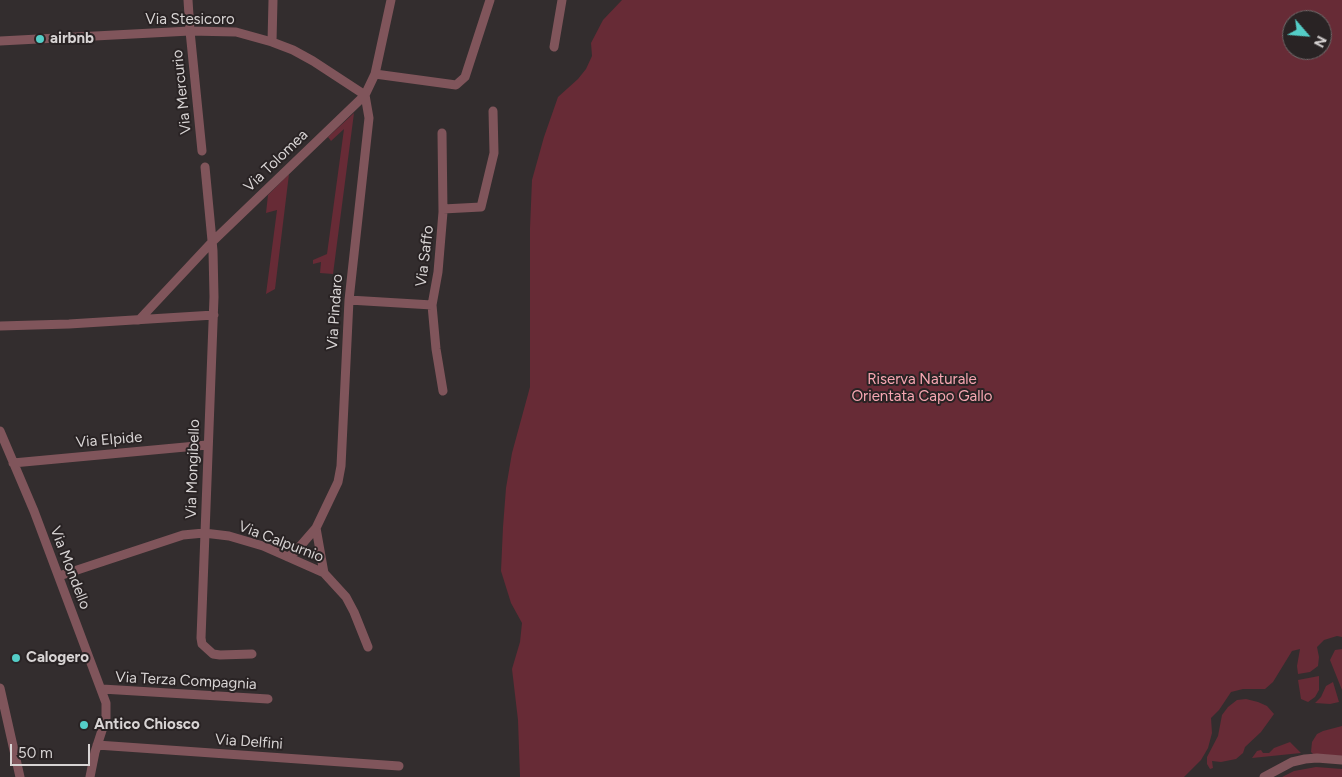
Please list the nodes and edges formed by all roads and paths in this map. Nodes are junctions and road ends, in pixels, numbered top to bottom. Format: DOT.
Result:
graph roads {
  1 [pos="188,0"];
  2 [pos="273,0"];
  3 [pos="391,0"];
  4 [pos="490,0"];
  5 [pos="562,0"];
  6 [pos="190,31"];
  7 [pos="0,41"];
  8 [pos="272,42"];
  9 [pos="554,47"];
  10 [pos="375,74"];
  11 [pos="365,95"];
  12 [pos="493,111"];
  13 [pos="442,133"];
  14 [pos="202,151"];
  15 [pos="205,167"];
  16 [pos="443,209"];
  17 [pos="212,242"];
  18 [pos="349,300"];
  19 [pos="432,305"];
  20 [pos="214,315"];
  21 [pos="139,320"];
  22 [pos="0,326"];
  23 [pos="443,391"];
  24 [pos="0,431"];
  25 [pos="207,445"];
  26 [pos="13,463"];
  27 [pos="316,528"];
  28 [pos="204,533"];
  29 [pos="288,556"];
  30 [pos="324,573"];
  31 [pos="59,576"];
  32 [pos="368,647"];
  33 [pos="252,654"];
  34 [pos="0,688"];
  35 [pos="102,689"];
  36 [pos="268,699"];
  37 [pos="97,745"];
  38 [pos="1342,760"];
  39 [pos="398,766"];
  40 [pos="20,777"];
  41 [pos="90,777"];
  42 [pos="1264,777"];
  1 -- 6 [label="street, Via Mercurio"];
  2 -- 8 [label="street"];
  3 -- 10 [label="street, Via Tolomea"];
  4 -- 10 [label="street"];
  5 -- 9 [label="street"];
  6 -- 7 [label="street, Via Stesicoro"];
  6 -- 8 [label="street, Via Stesicoro"];
  6 -- 14 [label="street, Via Mercurio"];
  8 -- 11 [label="street, Via Stesicoro"];
  10 -- 11 [label="street, Via Tolomea"];
  11 -- 17 [label="street, Via Tolomea"];
  11 -- 18 [label="street, Via Pindaro"];
  12 -- 16 [label="street, Via Saffo"];
  13 -- 16 [label="street, Via Saffo"];
  15 -- 17 [label="street, Via Mongibello"];
  16 -- 19 [label="street, Via Saffo"];
  17 -- 20 [label="street, Via Mongibello"];
  17 -- 21 [label="street, Via Tolomea"];
  18 -- 19 [label="street, Via Saffo"];
  18 -- 27 [label="street, Via Pindaro"];
  19 -- 23 [label="street, Via Saffo"];
  20 -- 21 [label="street"];
  20 -- 25 [label="street, Via Mongibello"];
  21 -- 22 [label="street"];
  24 -- 26 [label="street, Via Mondello"];
  25 -- 26 [label="street, Via Elpide"];
  25 -- 28 [label="street, Via Mongibello"];
  26 -- 31 [label="street, Via Mondello"];
  27 -- 29 [label="street, Via Pindaro"];
  27 -- 30 [label="street"];
  28 -- 29 [label="street, Via Calpurnio"];
  28 -- 31 [label="street, Via Calpurnio"];
  28 -- 33 [label="street, Via Mongibello"];
  29 -- 30 [label="street, Via Calpurnio"];
  30 -- 32 [label="street, Via Calpurnio"];
  31 -- 35 [label="street, Via Mondello"];
  34 -- 40 [label="street"];
  35 -- 36 [label="street, Via Terza Compagnia"];
  35 -- 37 [label="street, Via Mondello"];
  37 -- 39 [label="street, Via Delfini"];
  37 -- 41 [label="street"];
  38 -- 42 [label="street"];
}
